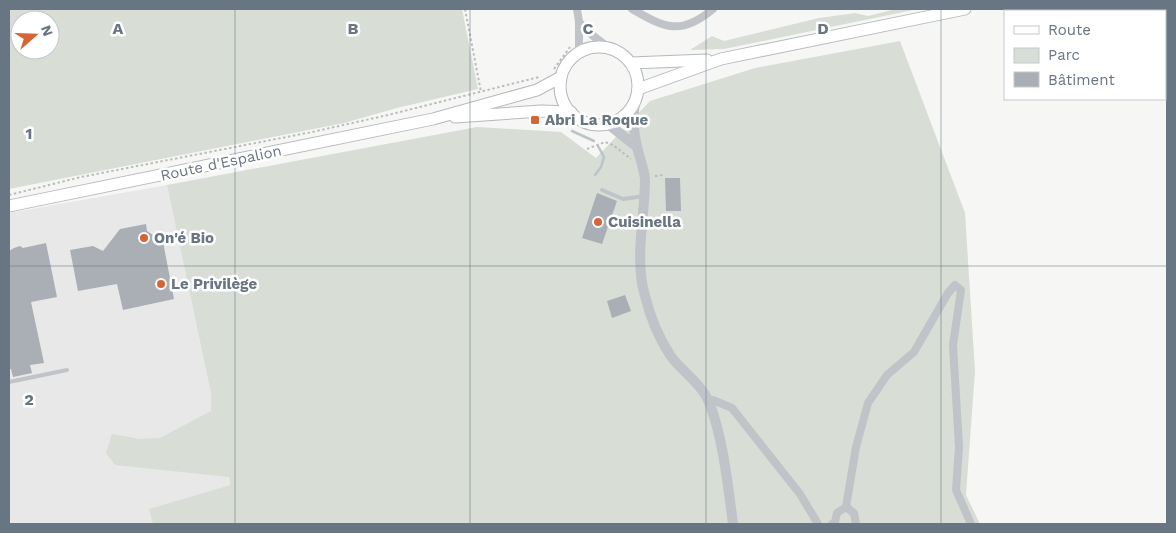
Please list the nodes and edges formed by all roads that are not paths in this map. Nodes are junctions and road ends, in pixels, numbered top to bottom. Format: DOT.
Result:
graph roads {
  1 [pos="577,9"];
  2 [pos="632,9"];
  3 [pos="713,9"];
  4 [pos="965,9"];
  5 [pos="579,22"];
  6 [pos="575,48"];
  7 [pos="609,48"];
  8 [pos="722,59"];
  9 [pos="632,63"];
  10 [pos="561,78"];
  11 [pos="638,89"];
  12 [pos="635,101"];
  13 [pos="571,112"];
  14 [pos="433,119"];
  15 [pos="608,124"];
  16 [pos="637,147"];
  17 [pos="602,190"];
  18 [pos="644,196"];
  19 [pos="9,206"];
  20 [pos="67,370"];
  21 [pos="9,382"];
  22 [pos="708,400"];
  23 [pos="846,506"];
  24 [pos="732,524"];
  25 [pos="818,524"];
  26 [pos="832,524"];
  27 [pos="856,524"];
  28 [pos="970,524"];
  1 -- 5 [label="street"];
  2 -- 3 [label="street"];
  4 -- 8 [label="main road"];
  5 -- 6 [label="street"];
  5 -- 7 [label="street"];
  6 -- 7 [label="main road"];
  6 -- 10 [label="main road"];
  7 -- 9 [label="main road"];
  8 -- 9 [label="main road"];
  8 -- 11 [label="main road"];
  9 -- 11 [label="main road"];
  10 -- 13 [label="main road"];
  10 -- 14 [label="main road, Route d'Espalion"];
  11 -- 12 [label="main road"];
  12 -- 15 [label="main road"];
  12 -- 16 [label="street"];
  13 -- 14 [label="main road, Route d'Espalion"];
  13 -- 15 [label="main road"];
  14 -- 19 [label="main road, Route d'Espalion"];
  15 -- 16 [label="street"];
  16 -- 18 [label="street"];
  17 -- 18 [label="lane"];
  18 -- 22 [label="street"];
  20 -- 21 [label="lane"];
  22 -- 24 [label="street"];
  22 -- 25 [label="street"];
  23 -- 26 [label="street"];
  23 -- 27 [label="street"];
  23 -- 28 [label="street"];
}
